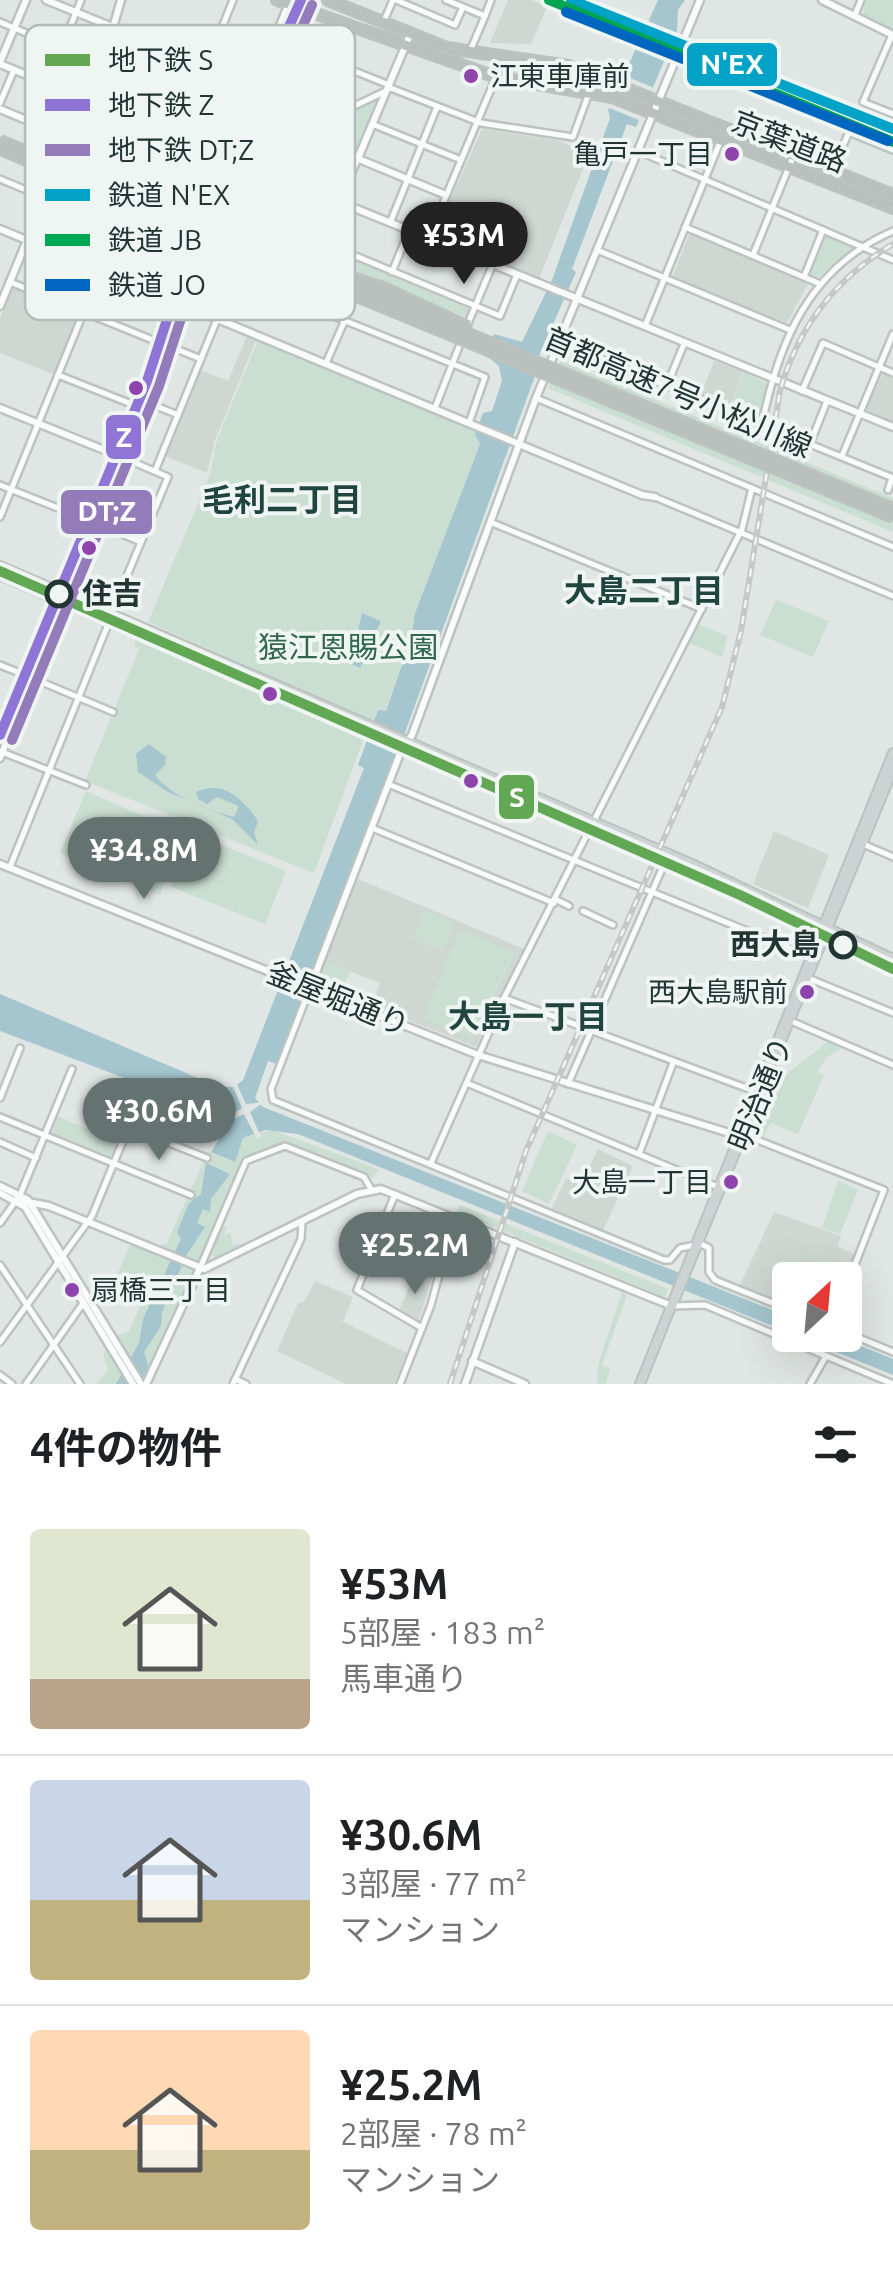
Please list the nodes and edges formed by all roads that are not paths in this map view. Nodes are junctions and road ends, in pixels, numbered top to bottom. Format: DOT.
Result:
graph roads {
  1 [pos="26,0"];
  2 [pos="46,0"];
  3 [pos="81,0"];
  4 [pos="120,0"];
  5 [pos="233,0"];
  6 [pos="276,0"];
  7 [pos="328,0"];
  8 [pos="395,0"];
  9 [pos="446,0"];
  10 [pos="492,0"];
  11 [pos="700,0"];
  12 [pos="822,0"];
  13 [pos="861,0"];
  14 [pos="295,2"];
  15 [pos="463,7"];
  16 [pos="76,12"];
  17 [pos="485,16"];
  18 [pos="854,18"];
  19 [pos="0,22"];
  20 [pos="383,23"];
  21 [pos="71,25"];
  22 [pos="108,25"];
  23 [pos="110,25"];
  24 [pos="223,25"];
  25 [pos="280,25"];
  26 [pos="14,28"];
  27 [pos="25,33"];
  28 [pos="893,35"];
  29 [pos="408,40"];
  30 [pos="470,53"];
  31 [pos="500,55"];
  32 [pos="0,63"];
  33 [pos="14,70"];
  34 [pos="584,71"];
  35 [pos="355,74"];
  36 [pos="25,75"];
  37 [pos="496,77"];
  38 [pos="388,88"];
  39 [pos="578,91"];
  40 [pos="589,93"];
  41 [pos="653,101"];
  42 [pos="355,105"];
  43 [pos="0,106"];
  44 [pos="437,107"];
  45 [pos="648,114"];
  46 [pos="893,114"];
  47 [pos="25,118"];
  48 [pos="476,122"];
  49 [pos="372,124"];
  50 [pos="0,138"];
  51 [pos="720,142"];
  52 [pos="422,144"];
  53 [pos="25,148"];
  54 [pos="25,148"];
  55 [pos="893,150"];
  56 [pos="638,151"];
  57 [pos="0,152"];
  58 [pos="355,157"];
  59 [pos="793,157"];
  60 [pos="358,158"];
  61 [pos="461,160"];
  62 [pos="25,162"];
  63 [pos="25,163"];
  64 [pos="355,165"];
  65 [pos="788,170"];
  66 [pos="832,171"];
  67 [pos="0,179"];
  68 [pos="408,179"];
  69 [pos="705,179"];
  70 [pos="25,189"];
  71 [pos="446,194"];
  72 [pos="893,195"];
  73 [pos="355,208"];
  74 [pos="772,208"];
  75 [pos="893,208"];
  76 [pos="390,223"];
  77 [pos="686,227"];
  78 [pos="0,228"];
  79 [pos="824,230"];
  80 [pos="409,231"];
  81 [pos="893,231"];
  82 [pos="25,239"];
  83 [pos="428,239"];
  84 [pos="25,245"];
  85 [pos="863,247"];
  86 [pos="597,250"];
  87 [pos="355,256"];
  88 [pos="753,256"];
  89 [pos="893,260"];
  90 [pos="492,266"];
  91 [pos="392,272"];
  92 [pos="516,277"];
  93 [pos="804,277"];
  94 [pos="355,278"];
  95 [pos="665,278"];
  96 [pos="10,282"];
  97 [pos="818,283"];
  98 [pos="355,286"];
  99 [pos="25,288"];
  100 [pos="355,296"];
  101 [pos="572,300"];
  102 [pos="355,301"];
  103 [pos="0,306"];
  104 [pos="475,306"];
  105 [pos="81,320"];
  106 [pos="104,320"];
  107 [pos="172,320"];
  108 [pos="217,320"];
  109 [pos="225,320"];
  110 [pos="345,320"];
  111 [pos="644,328"];
  112 [pos="790,330"];
  113 [pos="893,334"];
  114 [pos="559,342"];
  115 [pos="163,344"];
  116 [pos="684,344"];
  117 [pos="498,354"];
  118 [pos="201,359"];
  119 [pos="326,363"];
  120 [pos="453,363"];
  121 [pos="543,364"];
  122 [pos="879,368"];
  123 [pos="893,373"];
  124 [pos="58,375"];
  125 [pos="771,379"];
  126 [pos="667,385"];
  127 [pos="802,391"];
  128 [pos="536,398"];
  129 [pos="144,401"];
  130 [pos="828,401"];
  131 [pos="134,404"];
  132 [pos="0,408"];
  133 [pos="435,408"];
  134 [pos="860,414"];
  135 [pos="178,415"];
  136 [pos="38,423"];
  137 [pos="473,424"];
  138 [pos="762,424"];
  139 [pos="893,427"];
  140 [pos="519,444"];
  141 [pos="810,444"];
  142 [pos="117,456"];
  143 [pos="841,457"];
  144 [pos="154,471"];
  145 [pos="893,478"];
  146 [pos="0,485"];
  147 [pos="752,488"];
  148 [pos="12,489"];
  149 [pos="888,490"];
  150 [pos="656,497"];
  151 [pos="893,509"];
  152 [pos="0,517"];
  153 [pos="893,517"];
  154 [pos="91,521"];
  155 [pos="490,522"];
  156 [pos="741,531"];
  157 [pos="141,542"];
  158 [pos="893,547"];
  159 [pos="0,566"];
  160 [pos="0,574"];
  161 [pos="62,594"];
  162 [pos="893,596"];
  163 [pos="702,608"];
  164 [pos="111,616"];
  165 [pos="0,665"];
  166 [pos="29,677"];
  167 [pos="78,698"];
  168 [pos="113,712"];
  169 [pos="3,724"];
  170 [pos="0,740"];
  171 [pos="403,744"];
  172 [pos="893,753"];
  173 [pos="1,755"];
  174 [pos="893,769"];
  175 [pos="48,770"];
  176 [pos="388,784"];
  177 [pos="86,786"];
  178 [pos="591,825"];
  179 [pos="372,828"];
  180 [pos="862,844"];
  181 [pos="893,858"];
  182 [pos="575,861"];
  183 [pos="664,862"];
  184 [pos="0,864"];
  185 [pos="9,868"];
  186 [pos="651,892"];
  187 [pos="554,901"];
  188 [pos="569,906"];
  189 [pos="583,911"];
  190 [pos="612,924"];
  191 [pos="826,928"];
  192 [pos="810,957"];
  193 [pos="893,962"];
  194 [pos="808,978"];
  195 [pos="308,987"];
  196 [pos="504,998"];
  197 [pos="893,1013"];
  198 [pos="787,1022"];
  199 [pos="589,1033"];
  200 [pos="20,1048"];
  201 [pos="478,1054"];
  202 [pos="674,1064"];
  203 [pos="893,1064"];
  204 [pos="72,1069"];
  205 [pos="469,1084"];
  206 [pos="568,1084"];
  207 [pos="756,1092"];
  208 [pos="141,1097"];
  209 [pos="0,1098"];
  210 [pos="656,1110"];
  211 [pos="0,1116"];
  212 [pos="129,1126"];
  213 [pos="742,1134"];
  214 [pos="45,1135"];
  215 [pos="0,1142"];
  216 [pos="638,1154"];
  217 [pos="36,1158"];
  218 [pos="206,1158"];
  219 [pos="114,1164"];
  220 [pos="430,1164"];
  221 [pos="718,1187"];
  222 [pos="372,1189"];
  223 [pos="0,1190"];
  224 [pos="395,1194"];
  225 [pos="191,1195"];
  226 [pos="19,1197"];
  227 [pos="28,1200"];
  228 [pos="454,1218"];
  229 [pos="88,1222"];
  230 [pos="302,1222"];
  231 [pos="0,1224"];
  232 [pos="514,1242"];
  233 [pos="695,1250"];
  234 [pos="59,1258"];
  235 [pos="856,1262"];
  236 [pos="0,1265"];
  237 [pos="196,1267"];
  238 [pos="674,1301"];
  239 [pos="84,1302"];
  240 [pos="772,1303"];
  241 [pos="27,1304"];
  242 [pos="422,1328"];
  243 [pos="862,1339"];
  244 [pos="0,1342"];
  245 [pos="54,1346"];
  246 [pos="118,1352"];
  247 [pos="893,1352"];
  248 [pos="826,1356"];
  249 [pos="472,1361"];
  250 [pos="0,1375"];
  251 [pos="234,1381"];
  252 [pos="12,1384"];
  253 [pos="26,1384"];
  254 [pos="80,1384"];
  255 [pos="133,1384"];
  256 [pos="143,1384"];
  257 [pos="246,1384"];
  258 [pos="400,1384"];
  259 [pos="465,1384"];
  260 [pos="525,1384"];
  261 [pos="640,1384"];
  262 [pos="810,1384"];
  263 [pos="893,1384"];
  1 -- 26 [label="street"];
  2 -- 16 [label="street"];
  3 -- 16 [label="street"];
  4 -- 23 [label="street"];
  5 -- 24 [label="street"];
  6 -- 14 [label="highway, 京葉道路"];
  7 -- 20 [label="highway, 京葉道路"];
  8 -- 15 [label="street"];
  8 -- 20 [label="street"];
  9 -- 15 [label="street"];
  10 -- 17 [label="street"];
  11 -- 41 [label="street"];
  12 -- 18 [label="street"];
  13 -- 18 [label="street"];
  14 -- 25 [label="street"];
  14 -- 29 [label="highway, 京葉道路"];
  15 -- 17 [label="street"];
  16 -- 21 [label="street"];
  16 -- 22 [label="street"];
  17 -- 30 [label="street"];
  18 -- 28 [label="street"];
  19 -- 26 [label="street"];
  20 -- 29 [label="highway, 京葉道路"];
  26 -- 27 [label="street"];
  26 -- 32 [label="street"];
  28 -- 46 [label="street"];
  29 -- 30 [label="highway, 京葉道路"];
  29 -- 37 [label="highway, 京葉道路"];
  29 -- 38 [label="street"];
  30 -- 31 [label="highway, 京葉道路"];
  31 -- 34 [label="highway, 京葉道路"];
  31 -- 37 [label="highway"];
  32 -- 33 [label="street"];
  33 -- 36 [label="street"];
  33 -- 43 [label="street"];
  34 -- 39 [label="highway"];
  34 -- 41 [label="highway, 京葉道路"];
  35 -- 38 [label="street"];
  37 -- 39 [label="highway, 京葉道路"];
  37 -- 48 [label="street"];
  38 -- 42 [label="street"];
  38 -- 44 [label="street"];
  38 -- 49 [label="street"];
  39 -- 40 [label="highway, 京葉道路"];
  40 -- 45 [label="highway, 京葉道路"];
  40 -- 48 [label="street"];
  41 -- 45 [label="street"];
  41 -- 59 [label="highway, 京葉道路"];
  43 -- 47 [label="street"];
  44 -- 48 [label="street"];
  44 -- 52 [label="street"];
  45 -- 51 [label="highway, 京葉道路"];
  45 -- 56 [label="street"];
  48 -- 61 [label="street"];
  49 -- 52 [label="street"];
  49 -- 60 [label="street"];
  50 -- 53 [label="highway, bridge"];
  50 -- 54 [label="highway, 首都高速7号小松川線, bridge"];
  51 -- 65 [label="highway, 京葉道路"];
  51 -- 69 [label="street"];
  52 -- 61 [label="street"];
  52 -- 68 [label="street"];
  55 -- 66 [label="street"];
  56 -- 69 [label="street"];
  56 -- 86 [label="street"];
  57 -- 62 [label="highway, 首都高速7号小松川線, bridge"];
  57 -- 63 [label="highway, bridge"];
  58 -- 60 [label="street"];
  59 -- 65 [label="street"];
  59 -- 66 [label="highway, 京葉道路"];
  60 -- 64 [label="street"];
  60 -- 68 [label="street"];
  61 -- 71 [label="street"];
  65 -- 74 [label="street"];
  65 -- 75 [label="highway, 京葉道路"];
  66 -- 72 [label="highway, 京葉道路"];
  67 -- 70 [label="street"];
  68 -- 71 [label="street"];
  68 -- 76 [label="street"];
  69 -- 74 [label="street"];
  69 -- 77 [label="street"];
  71 -- 83 [label="street"];
  73 -- 76 [label="street"];
  74 -- 79 [label="street"];
  74 -- 88 [label="street"];
  76 -- 80 [label="street"];
  77 -- 88 [label="street"];
  77 -- 95 [label="street"];
  78 -- 82 [label="street"];
  79 -- 85 [label="street"];
  79 -- 93 [label="street"];
  80 -- 83 [label="street"];
  80 -- 91 [label="street"];
  81 -- 85 [label="street"];
  83 -- 90 [label="street"];
  84 -- 96 [label="street"];
  85 -- 89 [label="street"];
  85 -- 97 [label="street"];
  86 -- 95 [label="street"];
  86 -- 101 [label="street"];
  87 -- 91 [label="street"];
  88 -- 93 [label="street"];
  90 -- 92 [label="street"];
  90 -- 104 [label="street"];
  91 -- 104 [label="street"];
  92 -- 101 [label="street"];
  92 -- 104 [label="street"];
  93 -- 97 [label="street"];
  94 -- 121 [label="highway, bridge"];
  95 -- 111 [label="street"];
  95 -- 112 [label="street"];
  96 -- 99 [label="street"];
  96 -- 103 [label="street"];
  97 -- 112 [label="street"];
  98 -- 121 [label="highway, 首都高速7号小松川線, bridge"];
  100 -- 117 [label="highway, 首都高速7号小松川線, bridge"];
  101 -- 111 [label="street"];
  101 -- 114 [label="street"];
  102 -- 117 [label="highway, bridge"];
  104 -- 120 [label="street"];
  105 -- 124 [label="street"];
  106 -- 115 [label="street"];
  107 -- 115 [label="street"];
  108 -- 118 [label="street"];
  109 -- 119 [label="street"];
  110 -- 119 [label="street"];
  110 -- 120 [label="street"];
  111 -- 116 [label="street"];
  112 -- 125 [label="street"];
  113 -- 122 [label="street"];
  114 -- 126 [label="street"];
  114 -- 128 [label="street"];
  115 -- 118 [label="street"];
  115 -- 129 [label="street"];
  115 -- 131 [label="street"];
  116 -- 125 [label="street"];
  116 -- 126 [label="street"];
  117 -- 153 [label="highway, 首都高速7号小松川線, bridge"];
  118 -- 135 [label="street"];
  119 -- 133 [label="street"];
  120 -- 133 [label="street"];
  120 -- 137 [label="street"];
  121 -- 151 [label="highway, 首都高速7号小松川線, bridge"];
  122 -- 123 [label="street"];
  122 -- 127 [label="street"];
  122 -- 134 [label="street"];
  124 -- 131 [label="street"];
  124 -- 136 [label="street"];
  125 -- 127 [label="street"];
  125 -- 138 [label="street"];
  126 -- 138 [label="street"];
  127 -- 130 [label="street"];
  128 -- 140 [label="street"];
  128 -- 147 [label="street"];
  129 -- 135 [label="street"];
  129 -- 142 [label="street"];
  130 -- 134 [label="street"];
  130 -- 141 [label="street"];
  131 -- 142 [label="street"];
  132 -- 136 [label="street"];
  133 -- 137 [label="street"];
  134 -- 139 [label="street"];
  134 -- 143 [label="street"];
  135 -- 144 [label="street"];
  136 -- 142 [label="street"];
  136 -- 148 [label="street"];
  137 -- 140 [label="street"];
  138 -- 141 [label="street"];
  140 -- 150 [label="street"];
  140 -- 155 [label="street"];
  141 -- 143 [label="street"];
  142 -- 144 [label="street"];
  142 -- 154 [label="street"];
  143 -- 145 [label="street"];
  144 -- 157 [label="street"];
  145 -- 149 [label="street"];
  146 -- 148 [label="street"];
  147 -- 156 [label="street"];
  147 -- 158 [label="street"];
  148 -- 152 [label="street"];
  148 -- 154 [label="street"];
  150 -- 156 [label="street"];
  154 -- 157 [label="street"];
  154 -- 161 [label="street"];
  155 -- 163 [label="street"];
  155 -- 171 [label="street"];
  156 -- 162 [label="street"];
  156 -- 163 [label="street"];
  157 -- 164 [label="street"];
  159 -- 161 [label="main road"];
  160 -- 161 [label="main road"];
  161 -- 164 [label="main road"];
  161 -- 166 [label="street"];
  163 -- 178 [label="street"];
  164 -- 167 [label="street"];
  164 -- 171 [label="main road"];
  165 -- 166 [label="street"];
  166 -- 167 [label="street"];
  166 -- 169 [label="street"];
  166 -- 173 [label="street"];
  167 -- 168 [label="street"];
  167 -- 175 [label="street"];
  169 -- 170 [label="street"];
  171 -- 176 [label="street"];
  171 -- 178 [label="main road"];
  172 -- 191 [label="main road, 明治通り"];
  173 -- 175 [label="street"];
  174 -- 180 [label="main road, 明治通り"];
  175 -- 177 [label="street"];
  175 -- 185 [label="street"];
  176 -- 179 [label="street"];
  176 -- 182 [label="street"];
  178 -- 182 [label="street"];
  178 -- 183 [label="main road"];
  178 -- 191 [label="main road"];
  179 -- 187 [label="street"];
  179 -- 195 [label="street"];
  180 -- 181 [label="street"];
  180 -- 191 [label="main road, 明治通り"];
  182 -- 186 [label="street"];
  182 -- 187 [label="street"];
  183 -- 186 [label="street"];
  183 -- 191 [label="main road"];
  184 -- 185 [label="street, 釜屋堀通り"];
  185 -- 195 [label="street, 釜屋堀通り"];
  186 -- 192 [label="street"];
  186 -- 199 [label="street"];
  187 -- 188 [label="street"];
  187 -- 196 [label="street"];
  189 -- 190 [label="street"];
  191 -- 192 [label="main road, 明治通り"];
  191 -- 193 [label="main road"];
  191 -- 194 [label="main road, 明治通り"];
  192 -- 198 [label="main road, 明治通り"];
  194 -- 197 [label="street"];
  194 -- 198 [label="main road, 明治通り"];
  195 -- 201 [label="street, 釜屋堀通り"];
  195 -- 220 [label="street"];
  196 -- 199 [label="street"];
  196 -- 201 [label="street"];
  198 -- 203 [label="street"];
  198 -- 207 [label="main road, 明治通り"];
  198 -- 213 [label="main road, 明治通り"];
  199 -- 202 [label="street"];
  199 -- 206 [label="street"];
  200 -- 209 [label="street"];
  201 -- 205 [label="street"];
  201 -- 206 [label="street, 釜屋堀通り"];
  202 -- 207 [label="street"];
  202 -- 210 [label="street"];
  204 -- 214 [label="street"];
  205 -- 216 [label="street"];
  205 -- 220 [label="street"];
  206 -- 210 [label="street, 釜屋堀通り"];
  207 -- 213 [label="main road, 明治通り"];
  208 -- 212 [label="street"];
  210 -- 213 [label="street, 釜屋堀通り"];
  210 -- 216 [label="street"];
  211 -- 214 [label="street"];
  212 -- 218 [label="street"];
  212 -- 219 [label="street"];
  213 -- 221 [label="main road, 明治通り"];
  213 -- 233 [label="main road, 明治通り"];
  213 -- 235 [label="street"];
  214 -- 217 [label="street"];
  214 -- 219 [label="street"];
  215 -- 217 [label="street"];
  216 -- 221 [label="street"];
  217 -- 226 [label="street"];
  219 -- 225 [label="street"];
  219 -- 229 [label="street"];
  220 -- 233 [label="street"];
  221 -- 233 [label="main road, 明治通り"];
  222 -- 224 [label="street"];
  222 -- 230 [label="street"];
  222 -- 237 [label="street"];
  223 -- 226 [label="street"];
  224 -- 228 [label="street"];
  224 -- 242 [label="street"];
  226 -- 227 [label="street"];
  226 -- 231 [label="street"];
  226 -- 234 [label="street"];
  227 -- 229 [label="street"];
  227 -- 234 [label="street"];
  228 -- 232 [label="street"];
  228 -- 242 [label="street"];
  229 -- 234 [label="street"];
  229 -- 237 [label="street"];
  230 -- 237 [label="street"];
  230 -- 251 [label="street"];
  232 -- 238 [label="street"];
  232 -- 249 [label="street"];
  233 -- 238 [label="main road, 明治通り"];
  233 -- 240 [label="street"];
  234 -- 239 [label="street"];
  234 -- 241 [label="street"];
  234 -- 246 [label="street"];
  236 -- 241 [label="street"];
  237 -- 256 [label="street"];
  238 -- 248 [label="street"];
  238 -- 261 [label="main road, 明治通り"];
  239 -- 245 [label="street"];
  239 -- 246 [label="street"];
  241 -- 244 [label="street"];
  241 -- 245 [label="street"];
  242 -- 258 [label="street"];
  243 -- 247 [label="street"];
  245 -- 253 [label="street"];
  245 -- 254 [label="street"];
  246 -- 255 [label="street"];
  246 -- 256 [label="street"];
  248 -- 262 [label="street"];
  248 -- 263 [label="street"];
  249 -- 259 [label="street"];
  249 -- 260 [label="street"];
  250 -- 252 [label="street"];
  251 -- 257 [label="street"];
}
